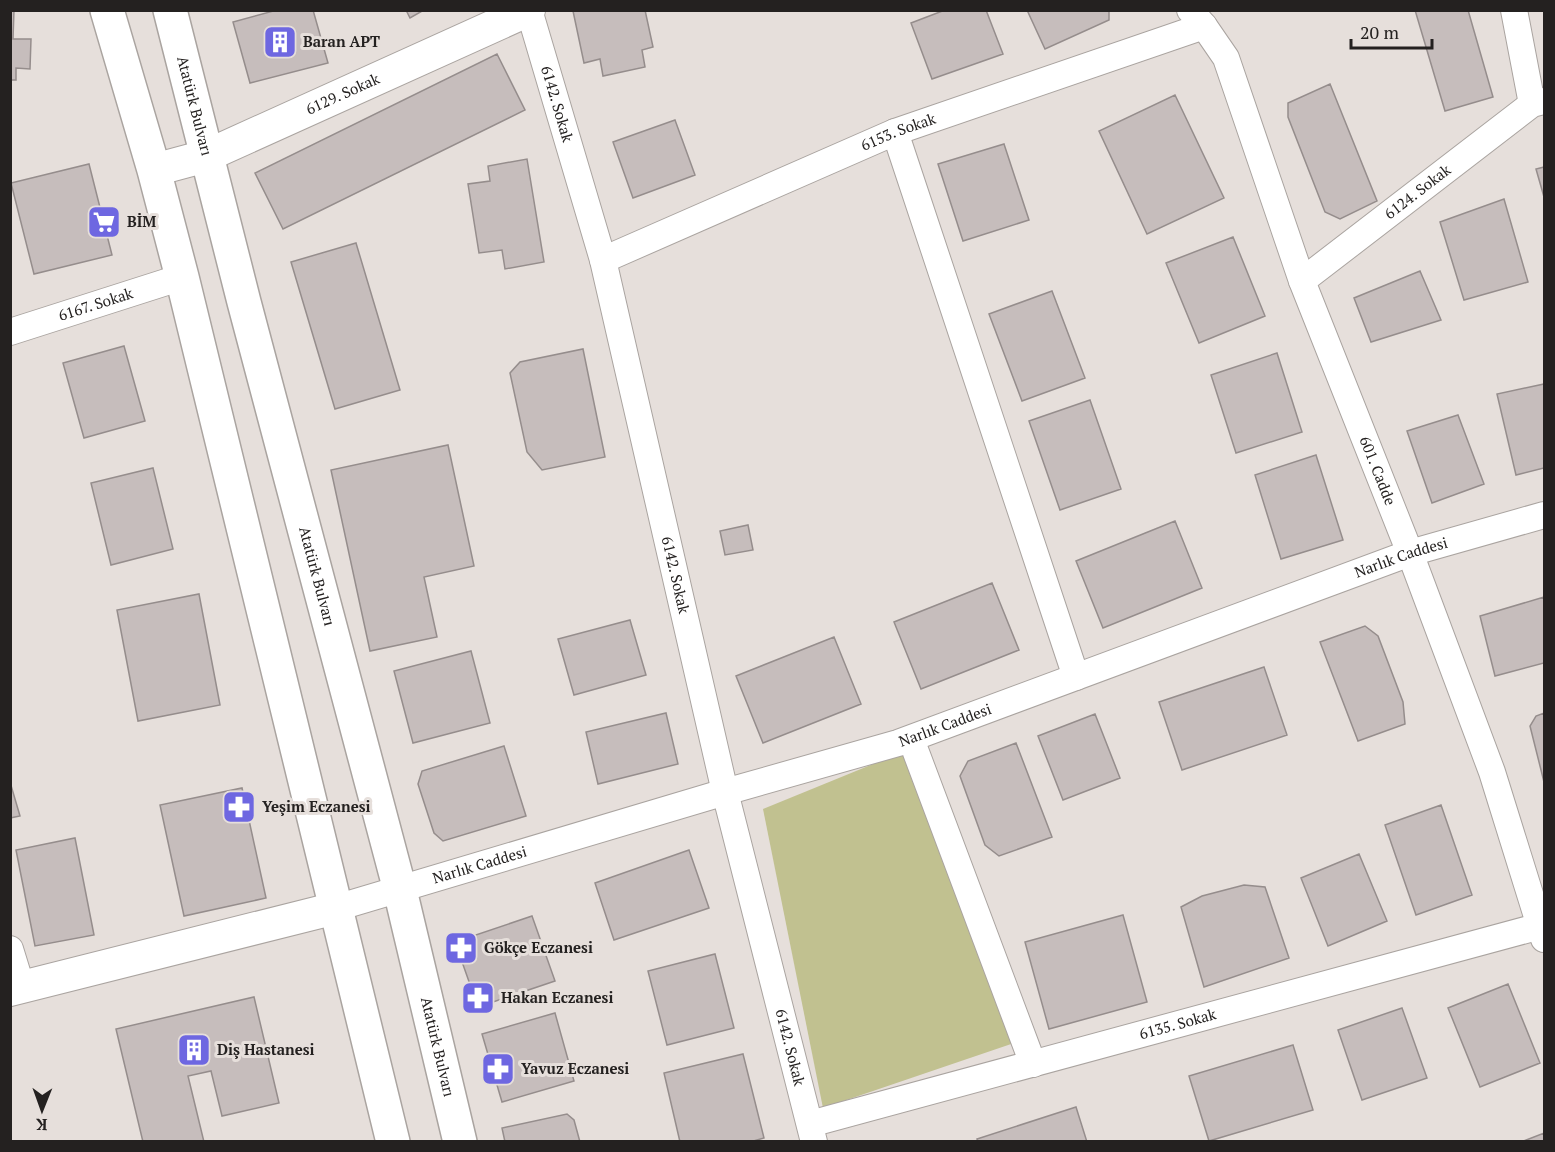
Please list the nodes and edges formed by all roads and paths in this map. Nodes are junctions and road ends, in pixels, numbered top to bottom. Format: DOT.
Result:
graph roads {
  1 [pos="107,10"];
  2 [pos="170,10"];
  3 [pos="529,10"];
  4 [pos="1514,10"];
  5 [pos="1197,18"];
  6 [pos="1538,103"];
  7 [pos="895,132"];
  8 [pos="206,156"];
  9 [pos="154,170"];
  10 [pos="603,260"];
  11 [pos="182,277"];
  12 [pos="1302,281"];
  13 [pos="10,332"];
  14 [pos="1545,515"];
  15 [pos="1410,553"];
  16 [pos="1076,677"];
  17 [pos="911,739"];
  18 [pos="725,792"];
  19 [pos="400,890"];
  20 [pos="336,909"];
  21 [pos="1543,930"];
  22 [pos="10,949"];
  23 [pos="16,989"];
  24 [pos="1033,1064"];
  25 [pos="812,1133"];
  26 [pos="393,1142"];
  27 [pos="460,1142"];
  1 -- 9 [label="main road"];
  2 -- 8 [label="main road, Atatürk Bulvarı"];
  3 -- 8 [label="street, 6129. Sokak"];
  3 -- 10 [label="street, 6142. Sokak"];
  4 -- 6 [label="street, 6124. Sokak"];
  5 -- 7 [label="street, 6153. Sokak"];
  5 -- 12 [label="street, 601. Cadde"];
  6 -- 12 [label="street, 6124. Sokak"];
  7 -- 10 [label="street, 6153. Sokak"];
  7 -- 16 [label="street"];
  8 -- 9 [label="street, 6129. Sokak"];
  8 -- 19 [label="main road, Atatürk Bulvarı"];
  9 -- 11 [label="main road"];
  10 -- 18 [label="street, 6142. Sokak"];
  11 -- 13 [label="street, 6167. Sokak"];
  11 -- 20 [label="main road"];
  12 -- 15 [label="street, 601. Cadde"];
  14 -- 15 [label="street, Narlık Caddesi"];
  15 -- 16 [label="street, Narlık Caddesi"];
  15 -- 21 [label="street, 601. Cadde"];
  16 -- 17 [label="street, Narlık Caddesi"];
  17 -- 18 [label="street, Narlık Caddesi"];
  17 -- 24 [label="street"];
  18 -- 19 [label="street, Narlık Caddesi"];
  18 -- 25 [label="street, 6142. Sokak"];
  19 -- 20 [label="street, Narlık Caddesi"];
  19 -- 27 [label="main road, Atatürk Bulvarı"];
  20 -- 23 [label="street"];
  20 -- 26 [label="main road"];
  21 -- 24 [label="street, 6135. Sokak"];
  22 -- 23 [label="street"];
  24 -- 25 [label="street, 6135. Sokak"];
}
